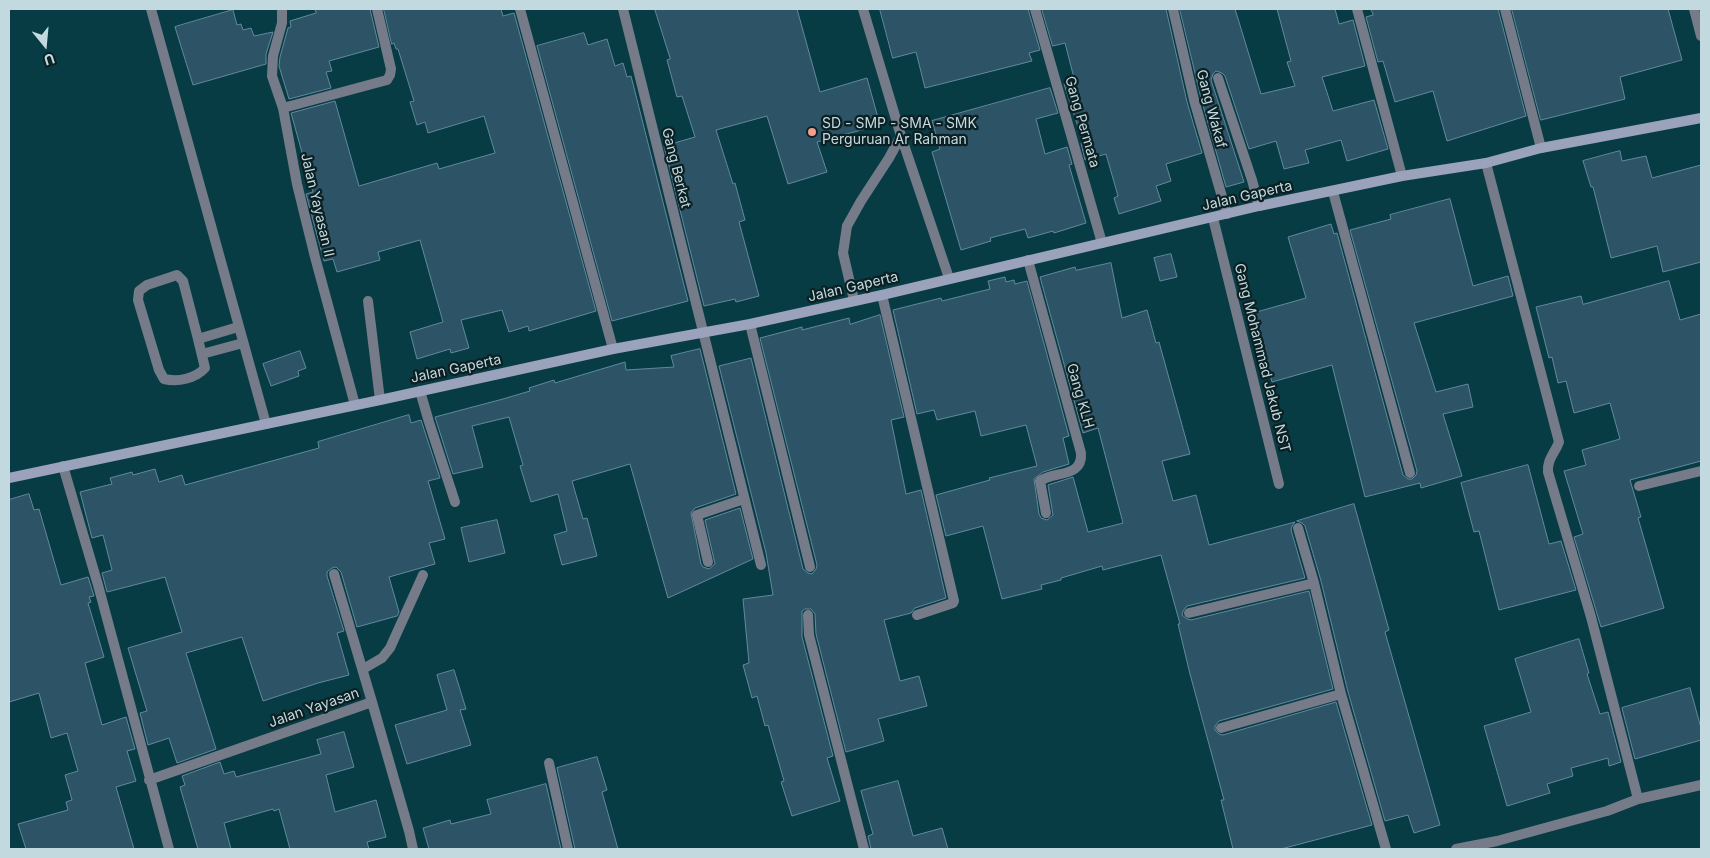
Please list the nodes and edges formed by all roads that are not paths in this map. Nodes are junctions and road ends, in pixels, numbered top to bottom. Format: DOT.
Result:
graph roads {
  1 [pos="151,9"];
  2 [pos="282,9"];
  3 [pos="377,9"];
  4 [pos="520,9"];
  5 [pos="624,9"];
  6 [pos="863,9"];
  7 [pos="1035,9"];
  8 [pos="1174,9"];
  9 [pos="1357,9"];
  10 [pos="1505,9"];
  11 [pos="1694,9"];
  12 [pos="1701,36"];
  13 [pos="1218,78"];
  14 [pos="283,108"];
  15 [pos="1701,118"];
  16 [pos="901,136"];
  17 [pos="1541,148"];
  18 [pos="1486,163"];
  19 [pos="1402,176"];
  20 [pos="1333,192"];
  21 [pos="1259,206"];
  22 [pos="1228,214"];
  23 [pos="1213,218"];
  24 [pos="1102,242"];
  25 [pos="1028,260"];
  26 [pos="949,278"];
  27 [pos="882,295"];
  28 [pos="854,300"];
  29 [pos="368,301"];
  30 [pos="750,324"];
  31 [pos="238,327"];
  32 [pos="703,333"];
  33 [pos="198,339"];
  34 [pos="243,343"];
  35 [pos="613,349"];
  36 [pos="202,354"];
  37 [pos="420,391"];
  38 [pos="380,400"];
  39 [pos="355,405"];
  40 [pos="266,424"];
  41 [pos="63,466"];
  42 [pos="1701,470"];
  43 [pos="1410,473"];
  44 [pos="9,478"];
  45 [pos="1279,484"];
  46 [pos="1639,486"];
  47 [pos="744,499"];
  48 [pos="455,502"];
  49 [pos="1046,512"];
  50 [pos="1298,528"];
  51 [pos="708,562"];
  52 [pos="760,566"];
  53 [pos="810,567"];
  54 [pos="334,574"];
  55 [pos="423,575"];
  56 [pos="1314,583"];
  57 [pos="1189,613"];
  58 [pos="808,615"];
  59 [pos="917,616"];
  60 [pos="363,669"];
  61 [pos="1341,694"];
  62 [pos="372,702"];
  63 [pos="1221,728"];
  64 [pos="548,763"];
  65 [pos="149,780"];
  66 [pos="1701,785"];
  67 [pos="1638,799"];
  68 [pos="169,849"];
  69 [pos="412,849"];
  70 [pos="568,849"];
  71 [pos="864,849"];
  72 [pos="1386,849"];
  73 [pos="1456,849"];
  1 -- 31 [label="street"];
  2 -- 14 [label="street, Jalan Yayasan II"];
  3 -- 14 [label="street"];
  4 -- 35 [label="street"];
  5 -- 32 [label="street, Gang Berkat"];
  6 -- 16 [label="street"];
  7 -- 24 [label="street, Gang Permata"];
  8 -- 22 [label="street, Gang Wakaf"];
  9 -- 19 [label="street"];
  10 -- 17 [label="street"];
  11 -- 12 [label="street"];
  13 -- 21 [label="street"];
  14 -- 39 [label="street, Jalan Yayasan II"];
  15 -- 17 [label="street, Jalan Gaperta"];
  16 -- 26 [label="street"];
  16 -- 28 [label="street"];
  17 -- 18 [label="street, Jalan Gaperta"];
  18 -- 19 [label="street, Jalan Gaperta"];
  18 -- 67 [label="street"];
  19 -- 20 [label="street, Jalan Gaperta"];
  20 -- 21 [label="street, Jalan Gaperta"];
  20 -- 43 [label="street"];
  21 -- 22 [label="street, Jalan Gaperta"];
  22 -- 23 [label="street, Jalan Gaperta"];
  23 -- 24 [label="street, Jalan Gaperta"];
  23 -- 45 [label="street, Gang Mohammad Jakub NST"];
  24 -- 25 [label="street, Jalan Gaperta"];
  25 -- 26 [label="street, Jalan Gaperta"];
  25 -- 49 [label="street, Gang KLH"];
  26 -- 27 [label="street, Jalan Gaperta"];
  27 -- 28 [label="street, Jalan Gaperta"];
  27 -- 59 [label="street"];
  28 -- 30 [label="street, Jalan Gaperta"];
  29 -- 38 [label="street"];
  30 -- 32 [label="street, Jalan Gaperta"];
  30 -- 53 [label="street"];
  31 -- 33 [label="street"];
  31 -- 34 [label="street"];
  32 -- 35 [label="street, Jalan Gaperta"];
  32 -- 47 [label="street, Gang Berkat"];
  33 -- 36 [label="street"];
  33 -- 36 [label="street"];
  34 -- 36 [label="street"];
  34 -- 40 [label="street"];
  35 -- 37 [label="street, Jalan Gaperta"];
  37 -- 38 [label="street, Jalan Gaperta"];
  37 -- 48 [label="street"];
  38 -- 39 [label="street, Jalan Gaperta"];
  39 -- 40 [label="street, Jalan Gaperta"];
  40 -- 41 [label="street, Jalan Gaperta"];
  41 -- 44 [label="street, Jalan Gaperta"];
  41 -- 65 [label="street"];
  42 -- 46 [label="street"];
  47 -- 51 [label="street"];
  47 -- 52 [label="street, Gang Berkat"];
  50 -- 56 [label="street"];
  54 -- 60 [label="street"];
  55 -- 60 [label="street"];
  56 -- 57 [label="street"];
  56 -- 61 [label="street"];
  58 -- 71 [label="street"];
  60 -- 62 [label="street"];
  61 -- 63 [label="street"];
  61 -- 72 [label="street"];
  62 -- 65 [label="street, Jalan Yayasan"];
  62 -- 69 [label="street, Jalan Yayasan"];
  64 -- 70 [label="street"];
  65 -- 68 [label="street"];
  66 -- 67 [label="street"];
  67 -- 73 [label="street"];
}
